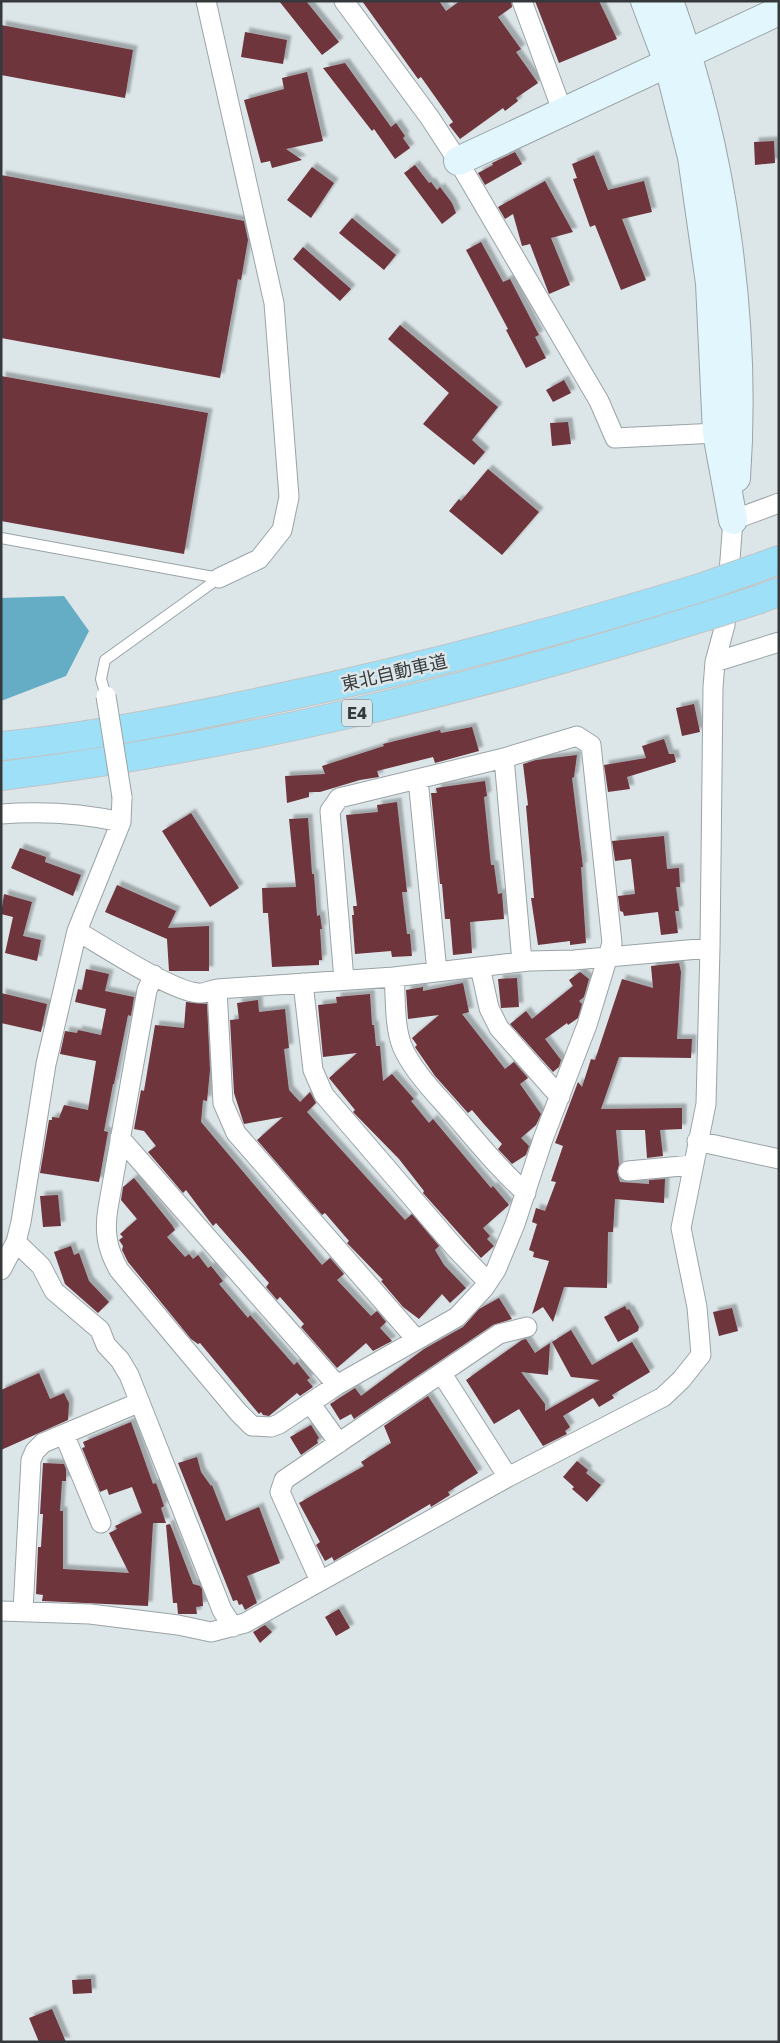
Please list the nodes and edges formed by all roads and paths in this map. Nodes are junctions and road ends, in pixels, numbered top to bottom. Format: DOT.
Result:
graph roads {
  1 [pos="206,1"];
  2 [pos="344,1"];
  3 [pos="522,1"];
  4 [pos="645,1"];
  5 [pos="669,1"];
  6 [pos="779,11"];
  7 [pos="678,58"];
  8 [pos="563,113"];
  9 [pos="458,161"];
  10 [pos="717,433"];
  11 [pos="779,503"];
  12 [pos="733,520"];
  13 [pos="1,538"];
  14 [pos="768,564"];
  15 [pos="219,578"];
  16 [pos="769,595"];
  17 [pos="779,642"];
  18 [pos="716,662"];
  19 [pos="106,696"];
  20 [pos="1,746"];
  21 [pos="504,758"];
  22 [pos="1,776"];
  23 [pos="418,779"];
  24 [pos="1,814"];
  25 [pos="122,822"];
  26 [pos="77,931"];
  27 [pos="710,948"];
  28 [pos="608,956"];
  29 [pos="522,962"];
  30 [pos="480,967"];
  31 [pos="437,972"];
  32 [pos="154,975"];
  33 [pos="394,977"];
  34 [pos="344,980"];
  35 [pos="303,983"];
  36 [pos="217,989"];
  37 [pos="560,1097"];
  38 [pos="120,1138"];
  39 [pos="697,1141"];
  40 [pos="779,1159"];
  41 [pos="692,1165"];
  42 [pos="628,1171"];
  43 [pos="526,1193"];
  44 [pos="16,1242"];
  45 [pos="1,1270"];
  46 [pos="488,1282"];
  47 [pos="527,1327"];
  48 [pos="416,1339"];
  49 [pos="442,1374"];
  50 [pos="337,1385"];
  51 [pos="140,1402"];
  52 [pos="310,1402"];
  53 [pos="64,1434"];
  54 [pos="339,1443"];
  55 [pos="508,1477"];
  56 [pos="100,1523"];
  57 [pos="320,1581"];
  58 [pos="1,1611"];
  59 [pos="23,1611"];
  60 [pos="233,1627"];
  1 -- 15 [label="street"];
  2 -- 9 [label="street"];
  3 -- 8 [label="street"];
  4 -- 7 [label="street"];
  5 -- 7 [label="street"];
  6 -- 7 [label="street"];
  7 -- 8 [label="street"];
  7 -- 10 [label="street"];
  7 -- 12 [label="street"];
  8 -- 9 [label="street"];
  9 -- 10 [label="street"];
  10 -- 12 [label="street"];
  11 -- 12 [label="street"];
  12 -- 18 [label="street"];
  13 -- 15 [label="lane"];
  14 -- 20 [label="highway, 東北自動車道 / E4, bridge"];
  15 -- 19 [label="lane"];
  16 -- 22 [label="highway, 東北自動車道 / E4, bridge"];
  17 -- 18 [label="street"];
  18 -- 27 [label="street"];
  19 -- 25 [label="street, bridge"];
  21 -- 23 [label="street"];
  21 -- 28 [label="street"];
  21 -- 29 [label="street"];
  23 -- 31 [label="street"];
  23 -- 34 [label="street"];
  24 -- 25 [label="street"];
  25 -- 26 [label="street"];
  26 -- 32 [label="street"];
  26 -- 44 [label="street"];
  27 -- 28 [label="street"];
  27 -- 39 [label="street"];
  28 -- 29 [label="street"];
  28 -- 37 [label="street"];
  29 -- 30 [label="street"];
  30 -- 31 [label="street"];
  30 -- 37 [label="street"];
  31 -- 33 [label="street"];
  32 -- 36 [label="street"];
  32 -- 38 [label="street"];
  33 -- 34 [label="street"];
  33 -- 43 [label="street"];
  34 -- 35 [label="street"];
  35 -- 36 [label="street"];
  35 -- 46 [label="street"];
  36 -- 48 [label="street"];
  37 -- 43 [label="street"];
  38 -- 50 [label="street"];
  38 -- 52 [label="street"];
  39 -- 40 [label="street"];
  39 -- 41 [label="street"];
  41 -- 42 [label="street"];
  41 -- 55 [label="street"];
  43 -- 46 [label="street"];
  44 -- 45 [label="street"];
  44 -- 51 [label="street"];
  46 -- 48 [label="street"];
  47 -- 49 [label="street"];
  48 -- 50 [label="street"];
  49 -- 54 [label="street"];
  49 -- 55 [label="street"];
  50 -- 52 [label="street"];
  51 -- 53 [label="street"];
  51 -- 60 [label="street"];
  52 -- 54 [label="street"];
  53 -- 56 [label="street"];
  53 -- 59 [label="street"];
  54 -- 57 [label="street"];
  55 -- 57 [label="street"];
  57 -- 60 [label="street"];
  58 -- 59 [label="street"];
  59 -- 60 [label="street"];
}
